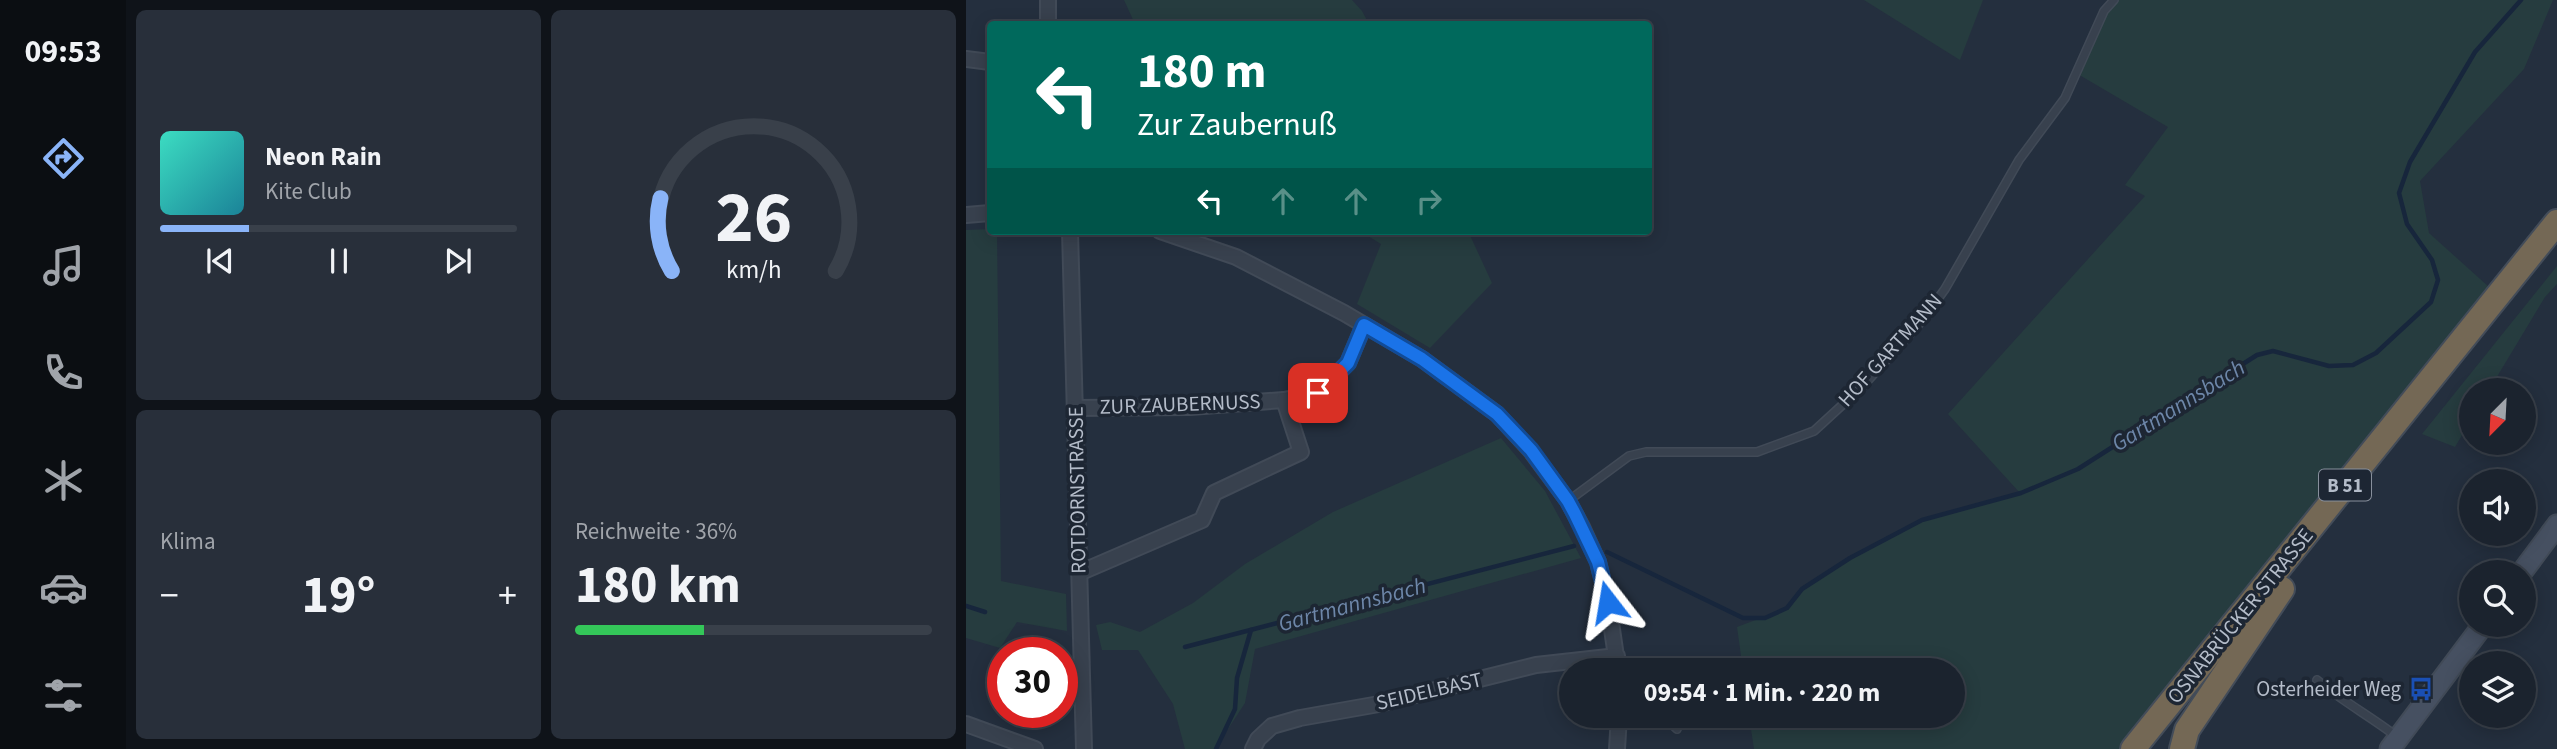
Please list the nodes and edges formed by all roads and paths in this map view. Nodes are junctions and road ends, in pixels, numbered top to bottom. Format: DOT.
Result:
graph roads {
  1 [pos="1048,0"];
  2 [pos="2114,0"];
  3 [pos="1048,21"];
  4 [pos="966,59"];
  5 [pos="987,62"];
  6 [pos="987,213"];
  7 [pos="966,215"];
  8 [pos="2557,222"];
  9 [pos="1070,235"];
  10 [pos="1172,235"];
  11 [pos="2557,248"];
  12 [pos="1364,325"];
  13 [pos="1284,400"];
  14 [pos="1075,408"];
  15 [pos="1568,501"];
  16 [pos="2557,526"];
  17 [pos="2531,560"];
  18 [pos="1079,573"];
  19 [pos="2282,589"];
  20 [pos="2474,637"];
  21 [pos="1617,658"];
  22 [pos="1559,664"];
  23 [pos="2317,680"];
  24 [pos="966,724"];
  25 [pos="1618,728"];
  26 [pos="2395,743"];
  27 [pos="1035,749"];
  28 [pos="1084,749"];
  29 [pos="1253,749"];
  30 [pos="1617,749"];
  31 [pos="2133,749"];
  32 [pos="2155,749"];
  33 [pos="2182,749"];
  1 -- 3 [label="street"];
  2 -- 15 [label="lane, HOF GARTMANN"];
  4 -- 5 [label="street"];
  6 -- 7 [label="street"];
  8 -- 31 [label="highway, OSNABRÜCKER STRASSE / B 51"];
  9 -- 14 [label="street, ROTDORNSTRASSE"];
  10 -- 12 [label="street"];
  11 -- 19 [label="highway, OSNABRÜCKER STRASSE / B 51"];
  12 -- 13 [label="street, ZUR ZAUBERNUSS"];
  12 -- 15 [label="street"];
  13 -- 14 [label="street, ZUR ZAUBERNUSS"];
  13 -- 18 [label="street, ZUR ZAUBERNUSS"];
  14 -- 18 [label="street, ROTDORNSTRASSE"];
  15 -- 21 [label="street"];
  16 -- 17 [label="street"];
  18 -- 28 [label="street, ROTDORNSTRASSE"];
  19 -- 32 [label="highway, OSNABRÜCKER STRASSE / B 51"];
  19 -- 33 [label="highway"];
  20 -- 26 [label="street"];
  22 -- 29 [label="street, SEIDELBAST"];
  23 -- 26 [label="lane"];
  24 -- 27 [label="street"];
  25 -- 30 [label="street"];
}
